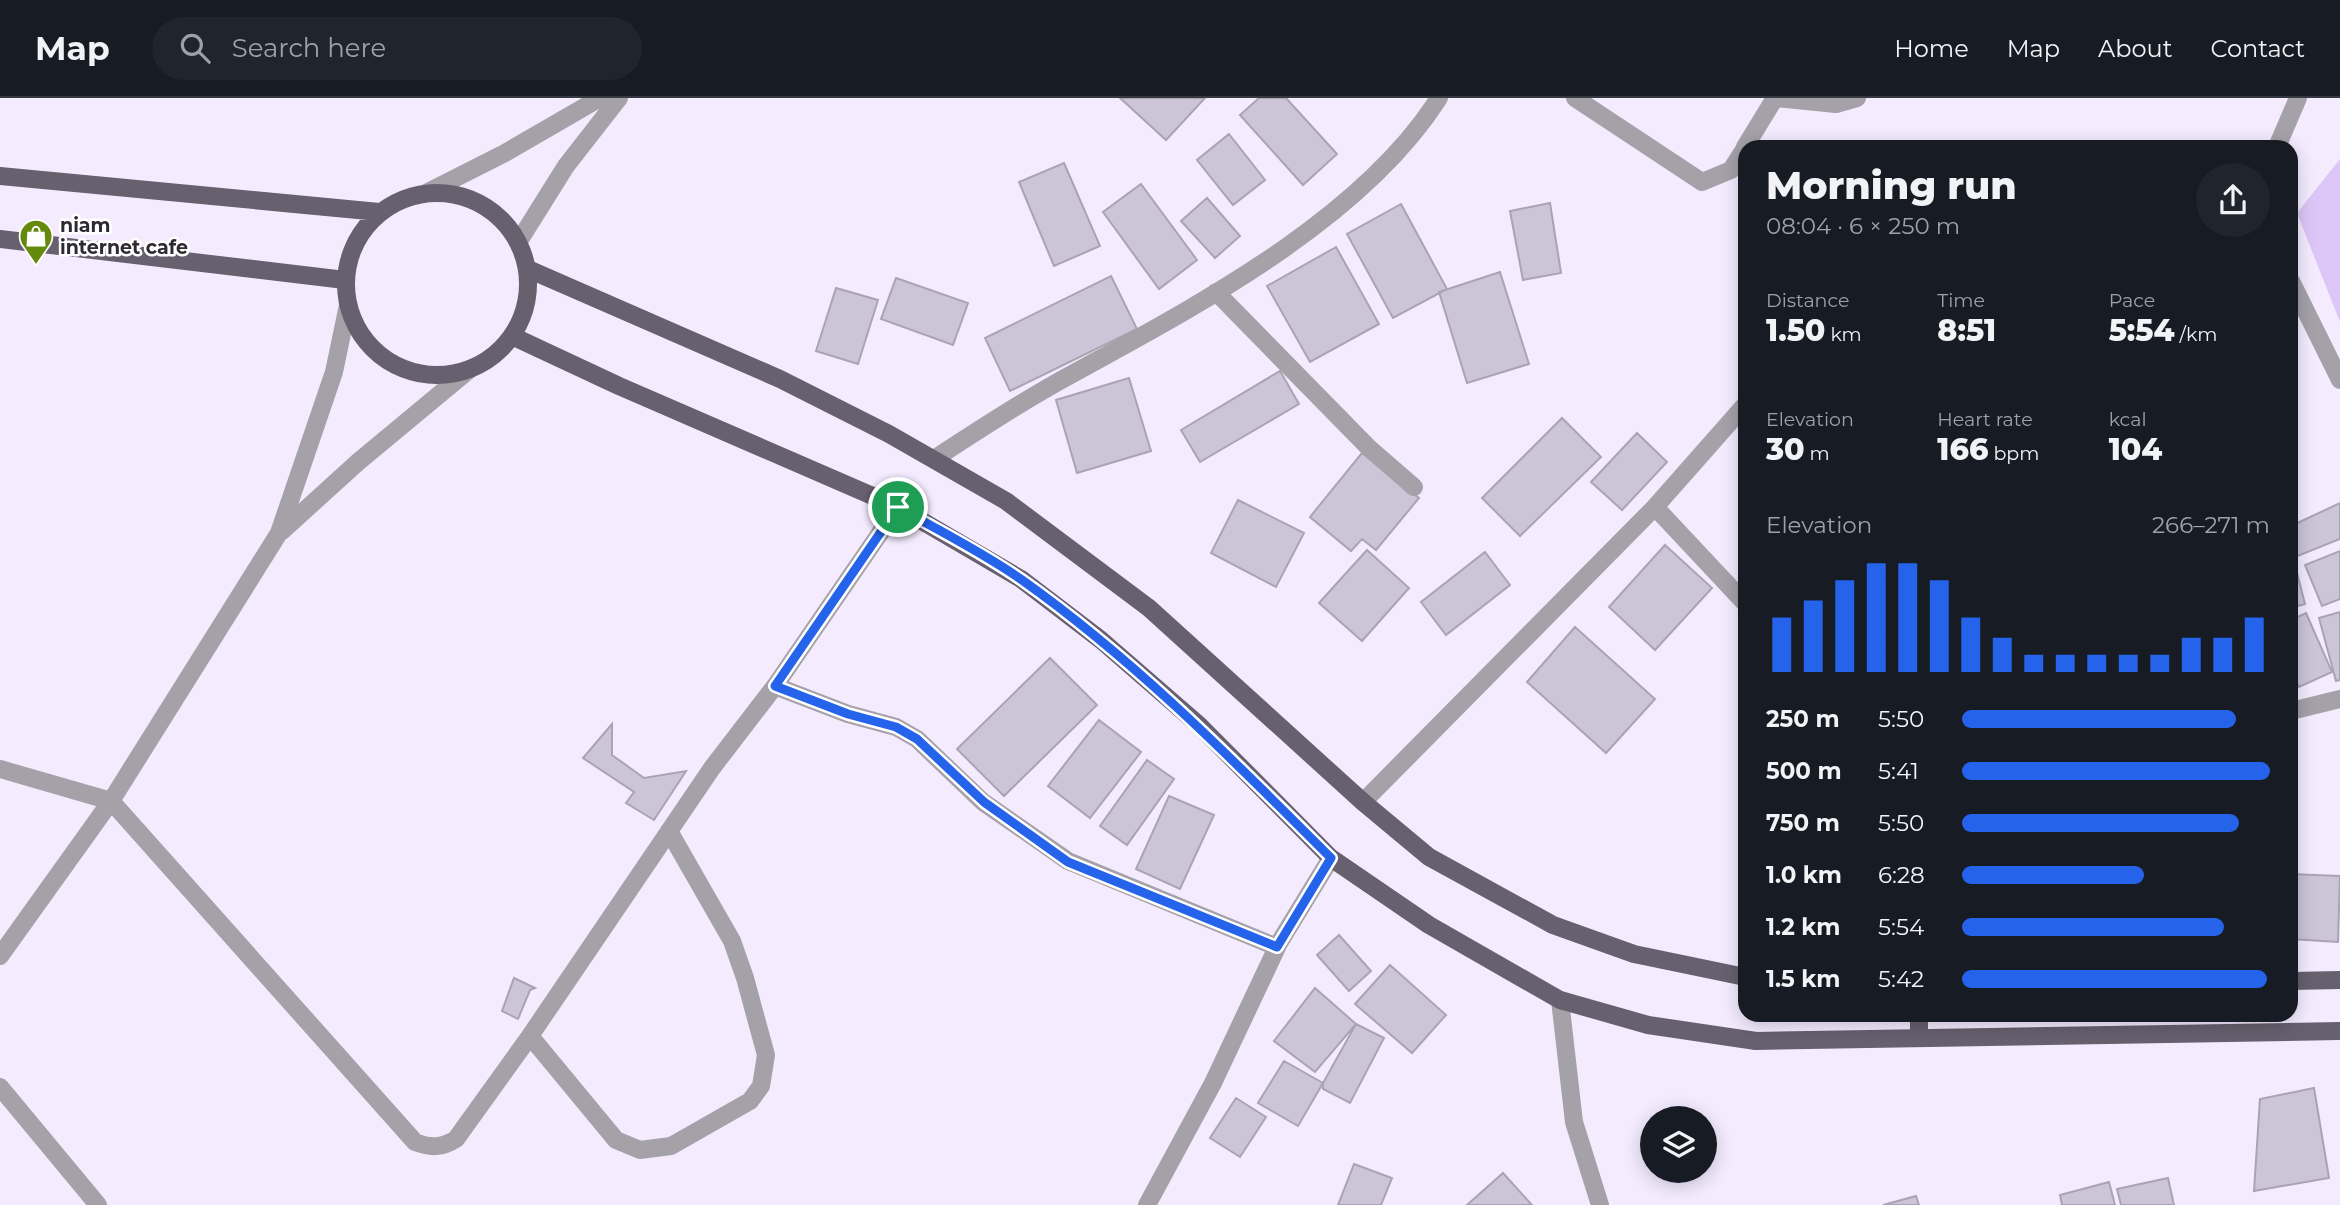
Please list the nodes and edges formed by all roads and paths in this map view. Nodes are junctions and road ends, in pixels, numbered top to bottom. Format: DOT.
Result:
graph roads {
  1 [pos="600,98"];
  2 [pos="619,98"];
  3 [pos="1439,98"];
  4 [pos="1575,98"];
  5 [pos="1857,98"];
  6 [pos="2298,98"];
  7 [pos="1749,140"];
  8 [pos="2280,140"];
  9 [pos="1738,158"];
  10 [pos="0,176"];
  11 [pos="426,193"];
  12 [pos="379,212"];
  13 [pos="519,241"];
  14 [pos="1,242"];
  15 [pos="528,270"];
  16 [pos="345,280"];
  17 [pos="1216,292"];
  18 [pos="2298,295"];
  19 [pos="348,305"];
  20 [pos="512,336"];
  21 [pos="470,369"];
  22 [pos="2340,380"];
  23 [pos="1738,413"];
  24 [pos="934,458"];
  25 [pos="1414,487"];
  26 [pos="898,507"];
  27 [pos="1655,508"];
  28 [pos="279,533"];
  29 [pos="1738,596"];
  30 [pos="775,686"];
  31 [pos="2340,699"];
  32 [pos="2298,709"];
  33 [pos="0,769"];
  34 [pos="111,801"];
  35 [pos="1363,802"];
  36 [pos="669,831"];
  37 [pos="1331,858"];
  38 [pos="1277,947"];
  39 [pos="0,956"];
  40 [pos="1738,976"];
  41 [pos="2340,980"];
  42 [pos="2298,981"];
  43 [pos="1560,1000"];
  44 [pos="1919,1022"];
  45 [pos="2340,1031"];
  46 [pos="530,1036"];
  47 [pos="1919,1037"];
  48 [pos="0,1087"];
  49 [pos="98,1205"];
  50 [pos="1147,1205"];
  51 [pos="1601,1205"];
  1 -- 11 [label="street"];
  2 -- 13 [label="street"];
  3 -- 17 [label="street"];
  4 -- 9 [label="street"];
  5 -- 7 [label="street"];
  6 -- 8 [label="street"];
  10 -- 12 [label="main road"];
  11 -- 12 [label="main road"];
  11 -- 13 [label="main road"];
  12 -- 16 [label="main road"];
  13 -- 15 [label="main road"];
  14 -- 16 [label="main road"];
  15 -- 20 [label="main road"];
  15 -- 24 [label="main road"];
  16 -- 19 [label="main road"];
  17 -- 24 [label="street"];
  17 -- 25 [label="street"];
  18 -- 22 [label="street"];
  19 -- 21 [label="main road"];
  19 -- 28 [label="street"];
  20 -- 21 [label="main road"];
  20 -- 26 [label="main road"];
  21 -- 28 [label="street"];
  23 -- 27 [label="street"];
  24 -- 35 [label="main road"];
  26 -- 30 [label="street"];
  26 -- 37 [label="main road"];
  27 -- 29 [label="street"];
  27 -- 35 [label="street"];
  28 -- 34 [label="street"];
  30 -- 36 [label="street"];
  30 -- 38 [label="street"];
  31 -- 32 [label="street"];
  33 -- 34 [label="street"];
  34 -- 39 [label="street"];
  34 -- 46 [label="street"];
  35 -- 40 [label="main road"];
  36 -- 46 [label="street"];
  36 -- 46 [label="street"];
  37 -- 38 [label="street"];
  37 -- 43 [label="main road"];
  38 -- 50 [label="street"];
  41 -- 42 [label="main road"];
  43 -- 47 [label="main road"];
  43 -- 51 [label="street"];
  44 -- 47 [label="main road"];
  45 -- 47 [label="main road"];
  48 -- 49 [label="street"];
}
